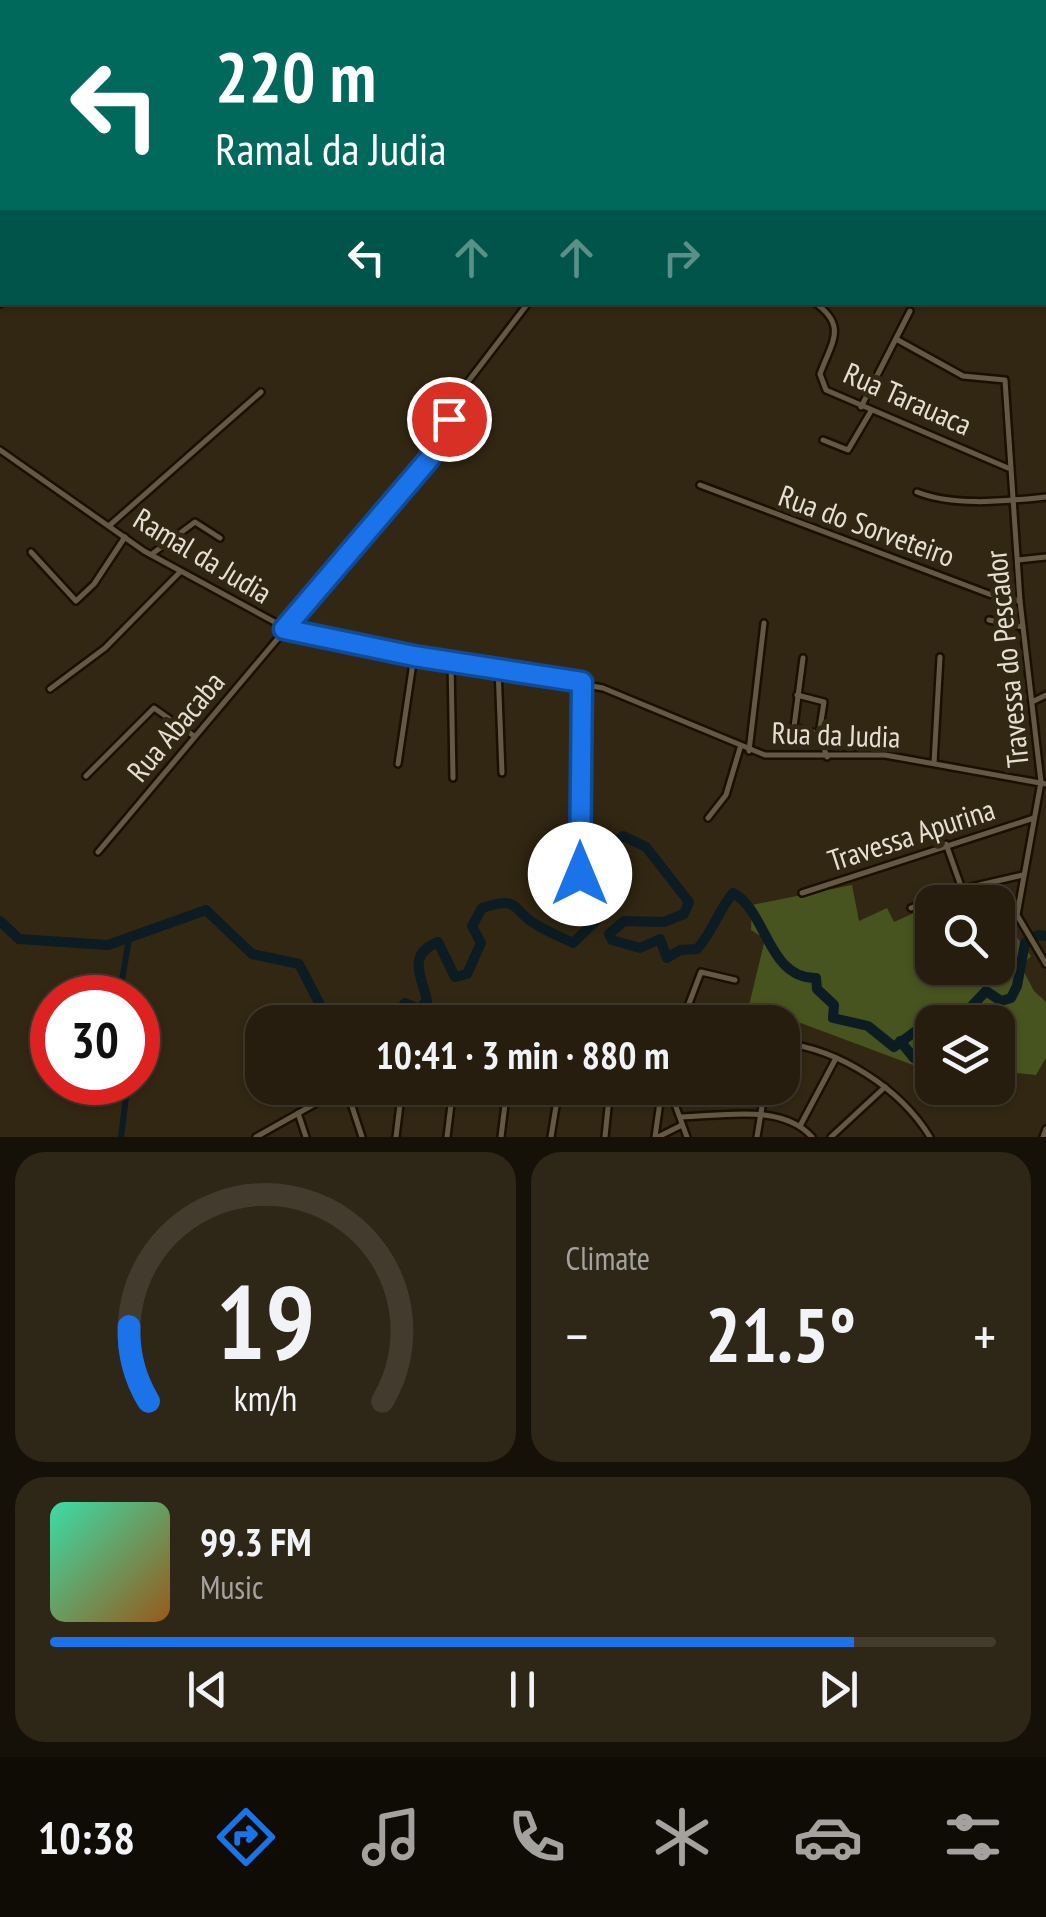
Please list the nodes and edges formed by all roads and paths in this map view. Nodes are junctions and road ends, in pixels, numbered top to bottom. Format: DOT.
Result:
graph roads {
  1 [pos="527,305"];
  2 [pos="818,305"];
  3 [pos="910,311"];
  4 [pos="896,339"];
  5 [pos="261,392"];
  6 [pos="860,408"];
  7 [pos="871,411"];
  8 [pos="823,440"];
  9 [pos="0,450"];
  10 [pos="1008,468"];
  11 [pos="700,485"];
  12 [pos="916,492"];
  13 [pos="1046,497"];
  14 [pos="1013,500"];
  15 [pos="110,526"];
  16 [pos="125,536"];
  17 [pos="220,538"];
  18 [pos="31,552"];
  19 [pos="152,554"];
  20 [pos="1046,558"];
  21 [pos="1018,560"];
  22 [pos="180,572"];
  23 [pos="1020,601"];
  24 [pos="989,620"];
  25 [pos="764,623"];
  26 [pos="1023,627"];
  27 [pos="284,629"];
  28 [pos="414,656"];
  29 [pos="940,657"];
  30 [pos="802,658"];
  31 [pos="450,660"];
  32 [pos="498,667"];
  33 [pos="582,682"];
  34 [pos="50,689"];
  35 [pos="797,695"];
  36 [pos="1046,695"];
  37 [pos="638,699"];
  38 [pos="1034,702"];
  39 [pos="819,734"];
  40 [pos="194,736"];
  41 [pos="740,748"];
  42 [pos="749,751"];
  43 [pos="827,757"];
  44 [pos="934,763"];
  45 [pos="398,764"];
  46 [pos="502,772"];
  47 [pos="86,776"];
  48 [pos="453,778"];
  49 [pos="1044,783"];
  50 [pos="708,818"];
  51 [pos="1034,818"];
  52 [pos="946,844"];
  53 [pos="98,852"];
  54 [pos="580,874"];
  55 [pos="1024,874"];
  56 [pos="961,885"];
  57 [pos="979,885"];
  58 [pos="802,893"];
  59 [pos="915,907"];
  60 [pos="911,908"];
  61 [pos="1046,964"];
  62 [pos="735,980"];
  63 [pos="688,1005"];
  64 [pos="800,1046"];
  65 [pos="835,1060"];
  66 [pos="885,1087"];
  67 [pos="313,1105"];
  68 [pos="350,1105"];
  69 [pos="400,1105"];
  70 [pos="451,1105"];
  71 [pos="506,1105"];
  72 [pos="556,1105"];
  73 [pos="608,1105"];
  74 [pos="662,1105"];
  75 [pos="674,1105"];
  76 [pos="762,1105"];
  77 [pos="298,1113"];
  78 [pos="761,1114"];
  79 [pos="682,1121"];
  80 [pos="800,1126"];
  81 [pos="1046,1129"];
  82 [pos="256,1137"];
  83 [pos="306,1137"];
  84 [pos="362,1137"];
  85 [pos="396,1137"];
  86 [pos="447,1137"];
  87 [pos="501,1137"];
  88 [pos="551,1137"];
  89 [pos="605,1137"];
  90 [pos="656,1137"];
  91 [pos="687,1137"];
  92 [pos="757,1137"];
  93 [pos="812,1137"];
  94 [pos="831,1137"];
  95 [pos="930,1137"];
  96 [pos="1043,1137"];
  1 -- 27 [label="street, Rua Abacaba"];
  2 -- 6 [label="street, Rua Tarauaca"];
  3 -- 4 [label="street"];
  4 -- 6 [label="street"];
  4 -- 10 [label="street, Travessa do Pescador"];
  5 -- 15 [label="street"];
  6 -- 7 [label="street, Rua Tarauaca"];
  7 -- 8 [label="street"];
  7 -- 10 [label="street, Rua Tarauaca"];
  9 -- 15 [label="street, Ramal da Judia"];
  10 -- 14 [label="street, Travessa do Pescador"];
  11 -- 23 [label="street, Rua do Sorveteiro"];
  12 -- 14 [label="street"];
  13 -- 14 [label="street"];
  14 -- 21 [label="street, Travessa do Pescador"];
  15 -- 16 [label="street, Ramal da Judia"];
  16 -- 18 [label="street"];
  16 -- 19 [label="street, Ramal da Judia"];
  17 -- 19 [label="street"];
  19 -- 22 [label="street, Ramal da Judia"];
  20 -- 21 [label="street"];
  21 -- 23 [label="street, Travessa do Pescador"];
  22 -- 27 [label="street, Ramal da Judia"];
  22 -- 34 [label="street"];
  23 -- 26 [label="street, Travessa do Pescador"];
  24 -- 26 [label="street"];
  25 -- 42 [label="street"];
  26 -- 38 [label="street, Travessa do Pescador"];
  27 -- 28 [label="street, Ramal da Judia"];
  27 -- 40 [label="street, Rua Abacaba"];
  28 -- 31 [label="street, Ramal da Judia"];
  28 -- 45 [label="street"];
  29 -- 44 [label="street"];
  30 -- 35 [label="street"];
  31 -- 32 [label="street, Ramal da Judia"];
  31 -- 48 [label="street"];
  32 -- 33 [label="street, Ramal da Judia"];
  32 -- 46 [label="street"];
  33 -- 37 [label="street, Ramal da Judia"];
  33 -- 54 [label="street"];
  35 -- 39 [label="street"];
  35 -- 39 [label="street"];
  36 -- 38 [label="street"];
  37 -- 41 [label="street, Rua da Judia"];
  38 -- 49 [label="street, Travessa do Pescador"];
  39 -- 43 [label="street"];
  40 -- 47 [label="street"];
  40 -- 53 [label="street, Rua Abacaba"];
  41 -- 42 [label="street, Rua da Judia"];
  41 -- 50 [label="street"];
  42 -- 43 [label="street, Rua da Judia"];
  43 -- 44 [label="street, Rua da Judia"];
  44 -- 49 [label="street, Rua da Judia"];
  49 -- 51 [label="street, Travessa do Pescador"];
  51 -- 52 [label="street, Travessa Apurina"];
  51 -- 55 [label="street, Travessa do Pescador"];
  52 -- 56 [label="street"];
  52 -- 58 [label="street, Travessa Apurina"];
  55 -- 57 [label="street"];
  55 -- 61 [label="street, Travessa do Pescador"];
  59 -- 60 [label="street"];
  62 -- 63 [label="street"];
  64 -- 65 [label="street"];
  65 -- 66 [label="street"];
  65 -- 80 [label="street"];
  66 -- 94 [label="street"];
  66 -- 95 [label="street"];
  67 -- 77 [label="street"];
  68 -- 84 [label="street"];
  69 -- 85 [label="street"];
  70 -- 86 [label="street"];
  71 -- 87 [label="street"];
  72 -- 88 [label="street"];
  73 -- 89 [label="street"];
  74 -- 90 [label="street"];
  75 -- 79 [label="street"];
  76 -- 78 [label="street"];
  77 -- 82 [label="street"];
  77 -- 83 [label="street"];
  78 -- 79 [label="street"];
  78 -- 80 [label="street"];
  78 -- 92 [label="street"];
  79 -- 90 [label="street"];
  79 -- 91 [label="street"];
  80 -- 93 [label="street"];
  81 -- 96 [label="street"];
}
